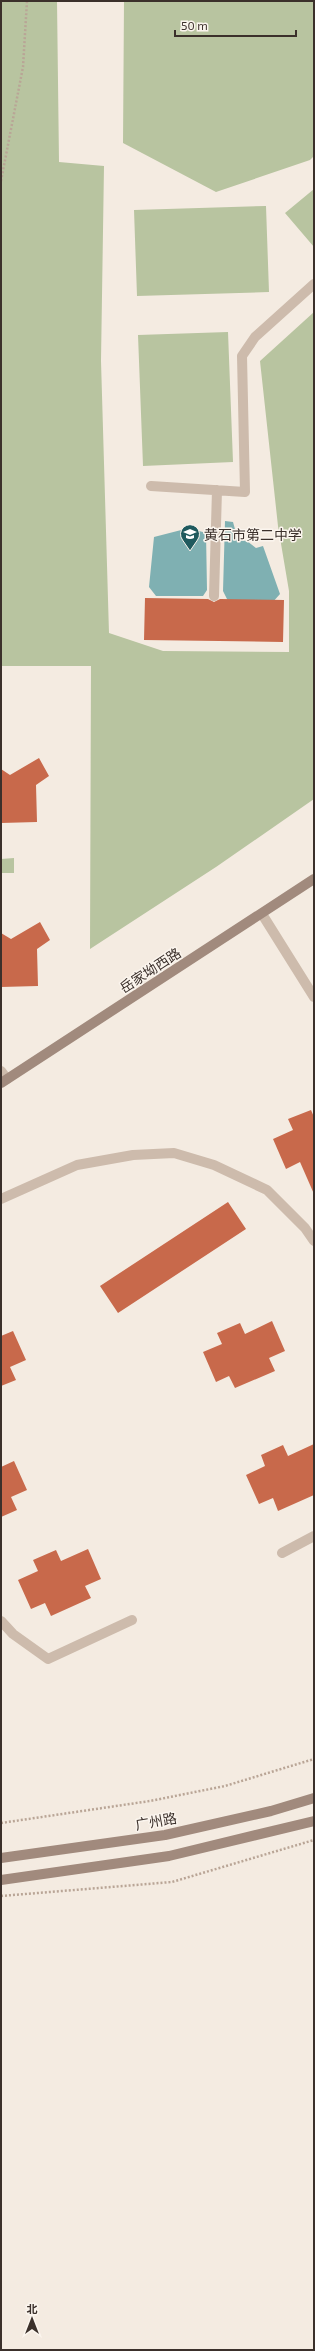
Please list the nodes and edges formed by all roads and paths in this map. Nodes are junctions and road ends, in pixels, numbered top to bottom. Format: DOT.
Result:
graph roads {
  1 [pos="27,1"];
  2 [pos="1,181"];
  3 [pos="314,284"];
  4 [pos="151,486"];
  5 [pos="217,490"];
  6 [pos="214,596"];
  7 [pos="314,879"];
  8 [pos="262,914"];
  9 [pos="314,997"];
  10 [pos="1,1071"];
  11 [pos="4,1082"];
  12 [pos="1,1199"];
  13 [pos="314,1241"];
  14 [pos="314,1536"];
  15 [pos="282,1553"];
  16 [pos="132,1620"];
  17 [pos="1,1621"];
  18 [pos="314,1759"];
  19 [pos="314,1798"];
  20 [pos="314,1821"];
  21 [pos="1,1823"];
  22 [pos="314,1840"];
  23 [pos="1,1858"];
  24 [pos="1,1880"];
  25 [pos="1,1896"];
  1 -- 2 [label="path"];
  3 -- 5 [label="street"];
  4 -- 5 [label="street"];
  5 -- 6 [label="street"];
  7 -- 8 [label="main road, 岳家坳西路"];
  8 -- 9 [label="street"];
  8 -- 11 [label="main road, 岳家坳西路"];
  10 -- 11 [label="street"];
  12 -- 13 [label="street"];
  14 -- 15 [label="street"];
  16 -- 17 [label="street"];
  18 -- 21 [label="path"];
  19 -- 23 [label="main road, 广州路"];
  20 -- 24 [label="main road"];
  22 -- 25 [label="path"];
}
